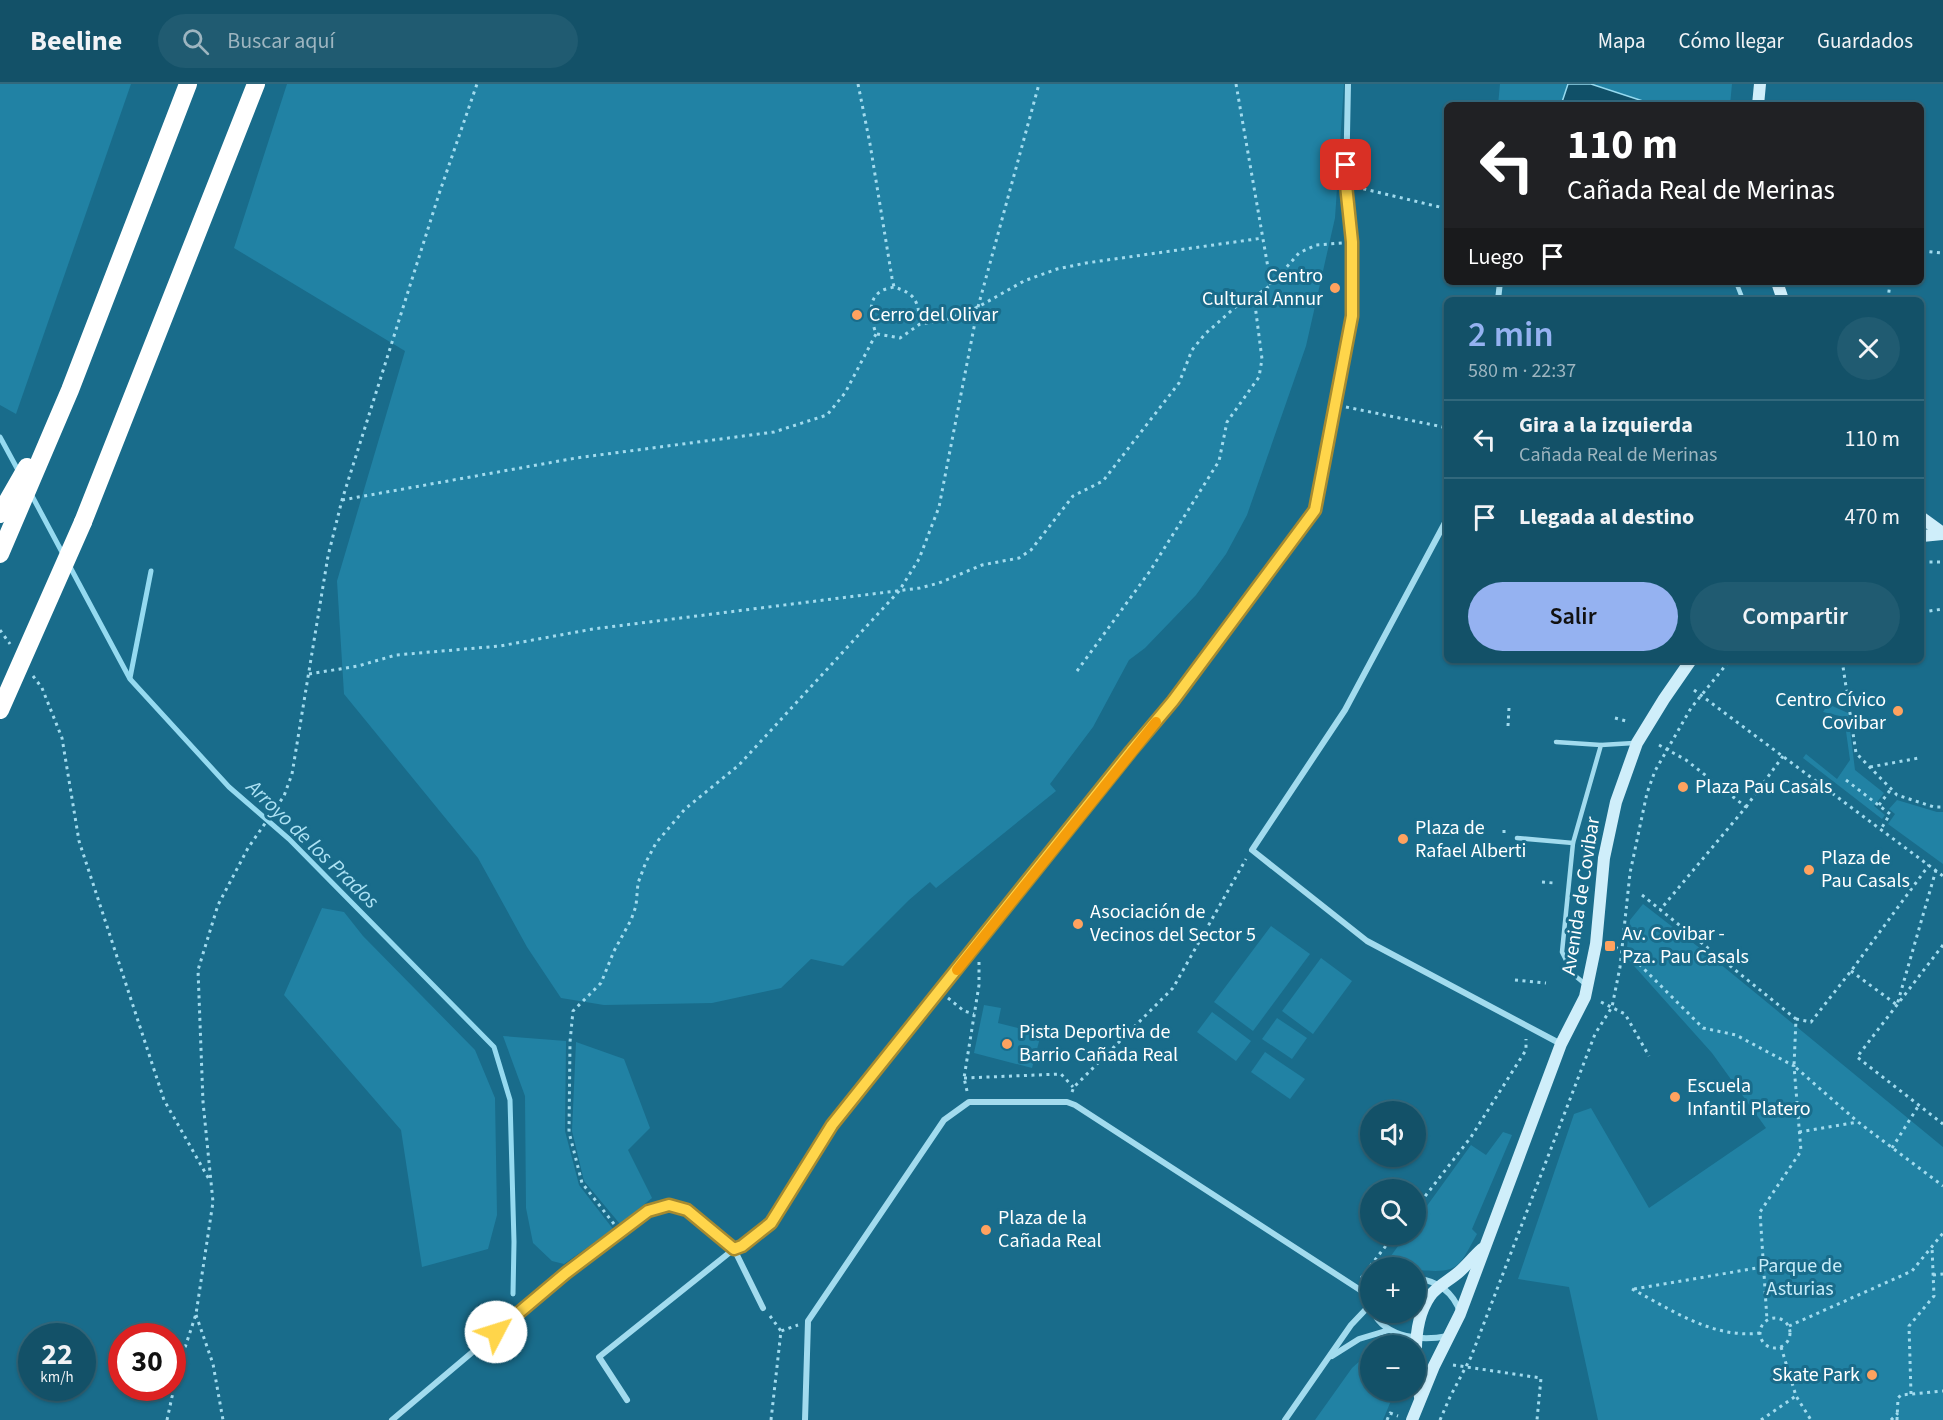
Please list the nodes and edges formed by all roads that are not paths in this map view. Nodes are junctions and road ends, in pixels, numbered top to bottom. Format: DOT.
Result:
graph roads {
  1 [pos="188,84"];
  2 [pos="256,84"];
  3 [pos="1348,84"];
  4 [pos="1760,84"];
  5 [pos="1758,102"];
  6 [pos="70,390"];
  7 [pos="0,514"];
  8 [pos="1924,519"];
  9 [pos="1444,524"];
  10 [pos="1943,533"];
  11 [pos="1924,536"];
  12 [pos="0,554"];
  13 [pos="1689,663"];
  14 [pos="0,710"];
  15 [pos="1556,742"];
  16 [pos="1637,743"];
  17 [pos="1601,745"];
  18 [pos="1517,838"];
  19 [pos="1573,843"];
  20 [pos="1587,986"];
  21 [pos="1561,1044"];
  22 [pos="1485,1245"];
  23 [pos="734,1249"];
  24 [pos="1426,1280"];
  25 [pos="1440,1287"];
  26 [pos="1360,1290"];
  27 [pos="763,1308"];
  28 [pos="1460,1314"];
  29 [pos="1360,1318"];
  30 [pos="1379,1323"];
  31 [pos="1389,1330"];
  32 [pos="1405,1335"];
  33 [pos="1418,1335"];
  34 [pos="1449,1335"];
  35 [pos="1426,1339"];
  36 [pos="1329,1358"];
  37 [pos="1426,1385"];
  38 [pos="627,1400"];
  39 [pos="1418,1401"];
  40 [pos="1406,1419"];
  41 [pos="392,1420"];
  42 [pos="805,1420"];
  43 [pos="1285,1420"];
  1 -- 6 [label="highway"];
  2 -- 14 [label="highway, bridge"];
  3 -- 23 [label="street"];
  4 -- 5 [label="street"];
  6 -- 7 [label="highway"];
  6 -- 12 [label="highway"];
  8 -- 10 [label="street"];
  9 -- 21 [label="street"];
  10 -- 11 [label="street"];
  13 -- 16 [label="street, Avenida de Covibar"];
  15 -- 17 [label="lane"];
  16 -- 17 [label="lane"];
  16 -- 20 [label="street, Avenida de Covibar"];
  17 -- 19 [label="lane"];
  18 -- 19 [label="lane"];
  19 -- 20 [label="lane"];
  20 -- 21 [label="street, Avenida de Covibar"];
  21 -- 22 [label="street, Avenida de Covibar"];
  22 -- 25 [label="street, Avenida de Covibar"];
  22 -- 28 [label="street, Avenida de Covibar"];
  23 -- 27 [label="street"];
  23 -- 38 [label="street"];
  23 -- 41 [label="street"];
  24 -- 25 [label="street"];
  25 -- 28 [label="street"];
  25 -- 33 [label="street, Avenida de Covibar"];
  26 -- 42 [label="street"];
  28 -- 34 [label="street, Avenida de Covibar"];
  29 -- 36 [label="street"];
  30 -- 31 [label="street"];
  31 -- 32 [label="street"];
  31 -- 36 [label="street"];
  34 -- 35 [label="street"];
  34 -- 37 [label="street, Avenida de Covibar"];
  36 -- 43 [label="street"];
  39 -- 40 [label="street, Avenida de Covibar"];
}
